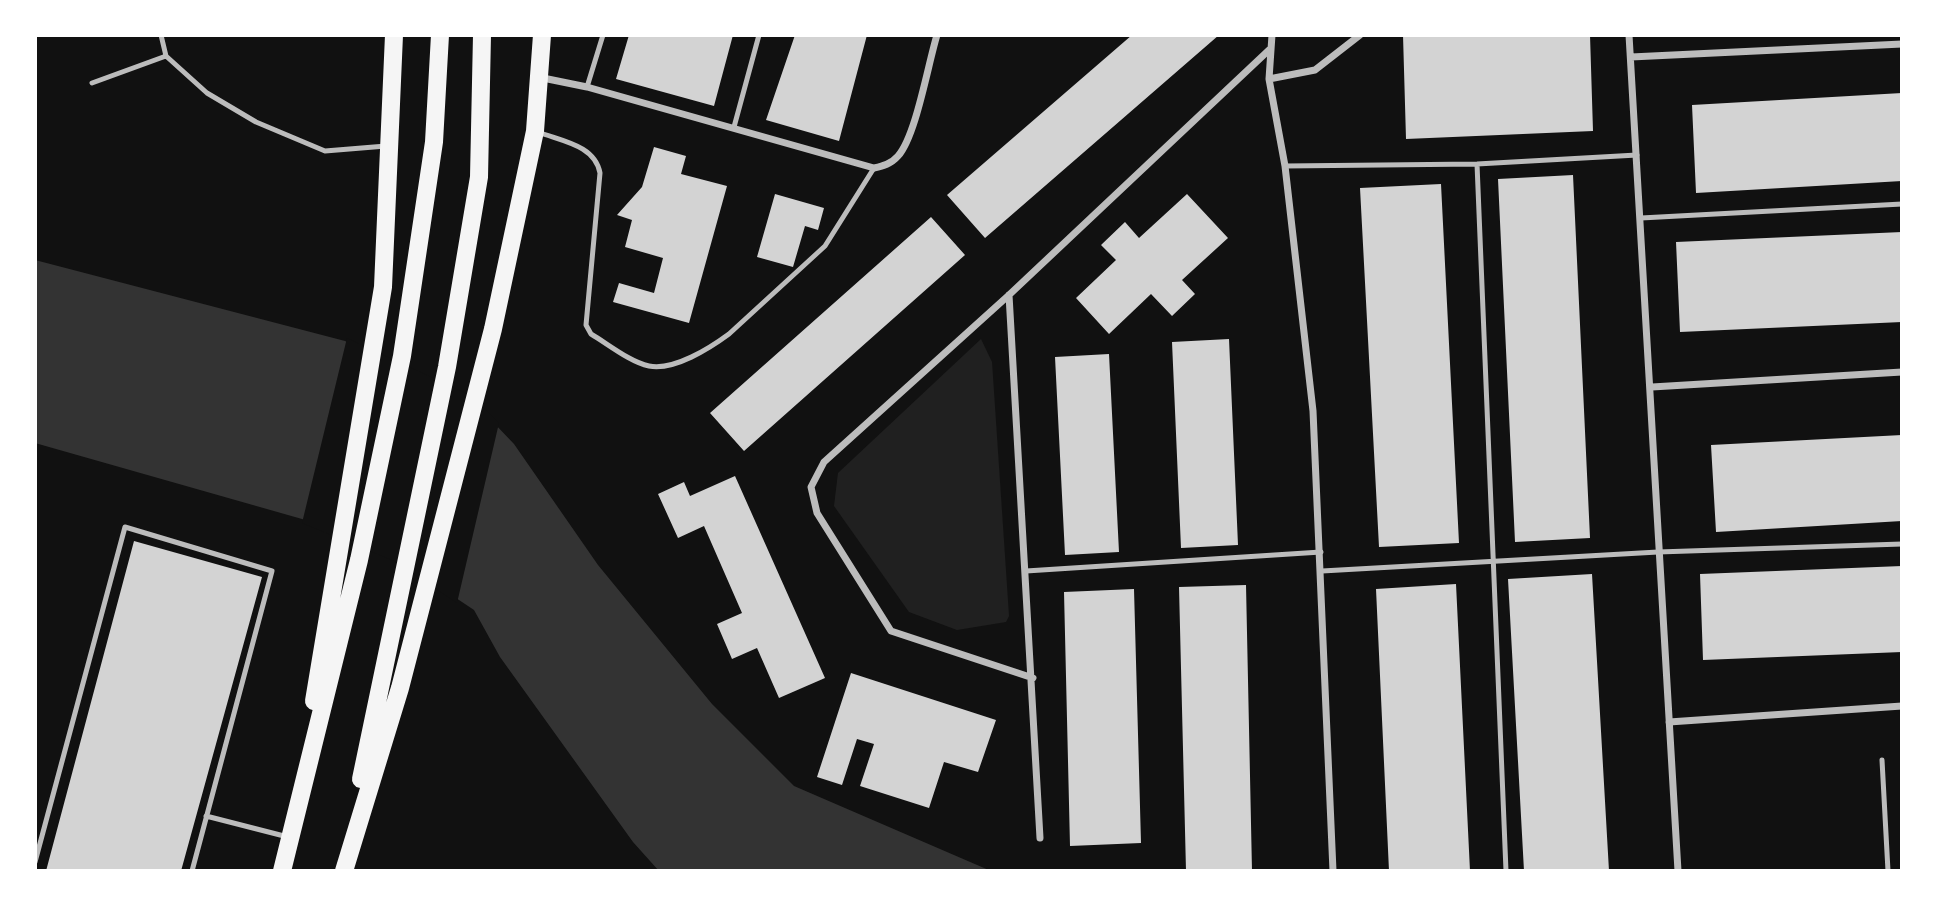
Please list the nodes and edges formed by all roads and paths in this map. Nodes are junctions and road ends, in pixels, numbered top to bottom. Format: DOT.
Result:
graph roads {
  1 [pos="160,35"];
  2 [pos="394,35"];
  3 [pos="440,35"];
  4 [pos="482,35"];
  5 [pos="542,35"];
  6 [pos="603,35"];
  7 [pos="759,35"];
  8 [pos="937,35"];
  9 [pos="1272,35"];
  10 [pos="1360,35"];
  11 [pos="1629,35"];
  12 [pos="1902,44"];
  13 [pos="1269,50"];
  14 [pos="166,56"];
  15 [pos="1631,57"];
  16 [pos="538,77"];
  17 [pos="1269,79"];
  18 [pos="93,83"];
  19 [pos="587,87"];
  20 [pos="734,127"];
  21 [pos="535,131"];
  22 [pos="389,146"];
  23 [pos="1637,155"];
  24 [pos="1477,164"];
  25 [pos="1285,166"];
  26 [pos="874,168"];
  27 [pos="1902,204"];
  28 [pos="1642,218"];
  29 [pos="1009,295"];
  30 [pos="1902,372"];
  31 [pos="1652,387"];
  32 [pos="1902,544"];
  33 [pos="1321,552"];
  34 [pos="1658,552"];
  35 [pos="1494,561"];
  36 [pos="1026,571"];
  37 [pos="1322,571"];
  38 [pos="1033,678"];
  39 [pos="1902,706"];
  40 [pos="1669,722"];
  41 [pos="1882,760"];
  42 [pos="299,807"];
  43 [pos="206,816"];
  44 [pos="291,838"];
  45 [pos="1040,838"];
  46 [pos="35,862"];
  47 [pos="192,871"];
  48 [pos="282,871"];
  49 [pos="343,871"];
  50 [pos="1333,871"];
  51 [pos="1506,871"];
  52 [pos="1678,871"];
  53 [pos="1888,871"];
  1 -- 14 [label="lane"];
  2 -- 22 [label="main road"];
  3 -- 42 [label="main road"];
  4 -- 49 [label="main road"];
  5 -- 16 [label="main road"];
  6 -- 19 [label="lane"];
  7 -- 20 [label="lane"];
  8 -- 26 [label="street"];
  9 -- 13 [label="street"];
  10 -- 17 [label="street"];
  11 -- 15 [label="street"];
  12 -- 15 [label="street"];
  13 -- 17 [label="street"];
  13 -- 29 [label="street"];
  14 -- 18 [label="lane"];
  14 -- 22 [label="lane"];
  15 -- 23 [label="street"];
  16 -- 19 [label="street"];
  16 -- 21 [label="main road"];
  17 -- 25 [label="street"];
  19 -- 20 [label="street"];
  20 -- 26 [label="street"];
  21 -- 26 [label="lane"];
  21 -- 49 [label="main road"];
  22 -- 42 [label="main road"];
  23 -- 24 [label="lane"];
  23 -- 28 [label="street"];
  24 -- 25 [label="lane"];
  24 -- 35 [label="lane"];
  25 -- 33 [label="street"];
  27 -- 28 [label="lane"];
  28 -- 31 [label="street"];
  29 -- 36 [label="street"];
  29 -- 38 [label="street"];
  30 -- 31 [label="street"];
  31 -- 34 [label="street"];
  32 -- 34 [label="lane"];
  33 -- 36 [label="lane"];
  33 -- 37 [label="street"];
  34 -- 35 [label="lane"];
  34 -- 40 [label="street"];
  35 -- 37 [label="lane"];
  35 -- 51 [label="lane"];
  36 -- 38 [label="street"];
  37 -- 50 [label="street"];
  38 -- 45 [label="street"];
  39 -- 40 [label="street"];
  40 -- 52 [label="street"];
  41 -- 53 [label="lane"];
  42 -- 44 [label="main road"];
  43 -- 44 [label="lane"];
  43 -- 46 [label="lane"];
  43 -- 47 [label="lane"];
  44 -- 48 [label="main road"];
}
